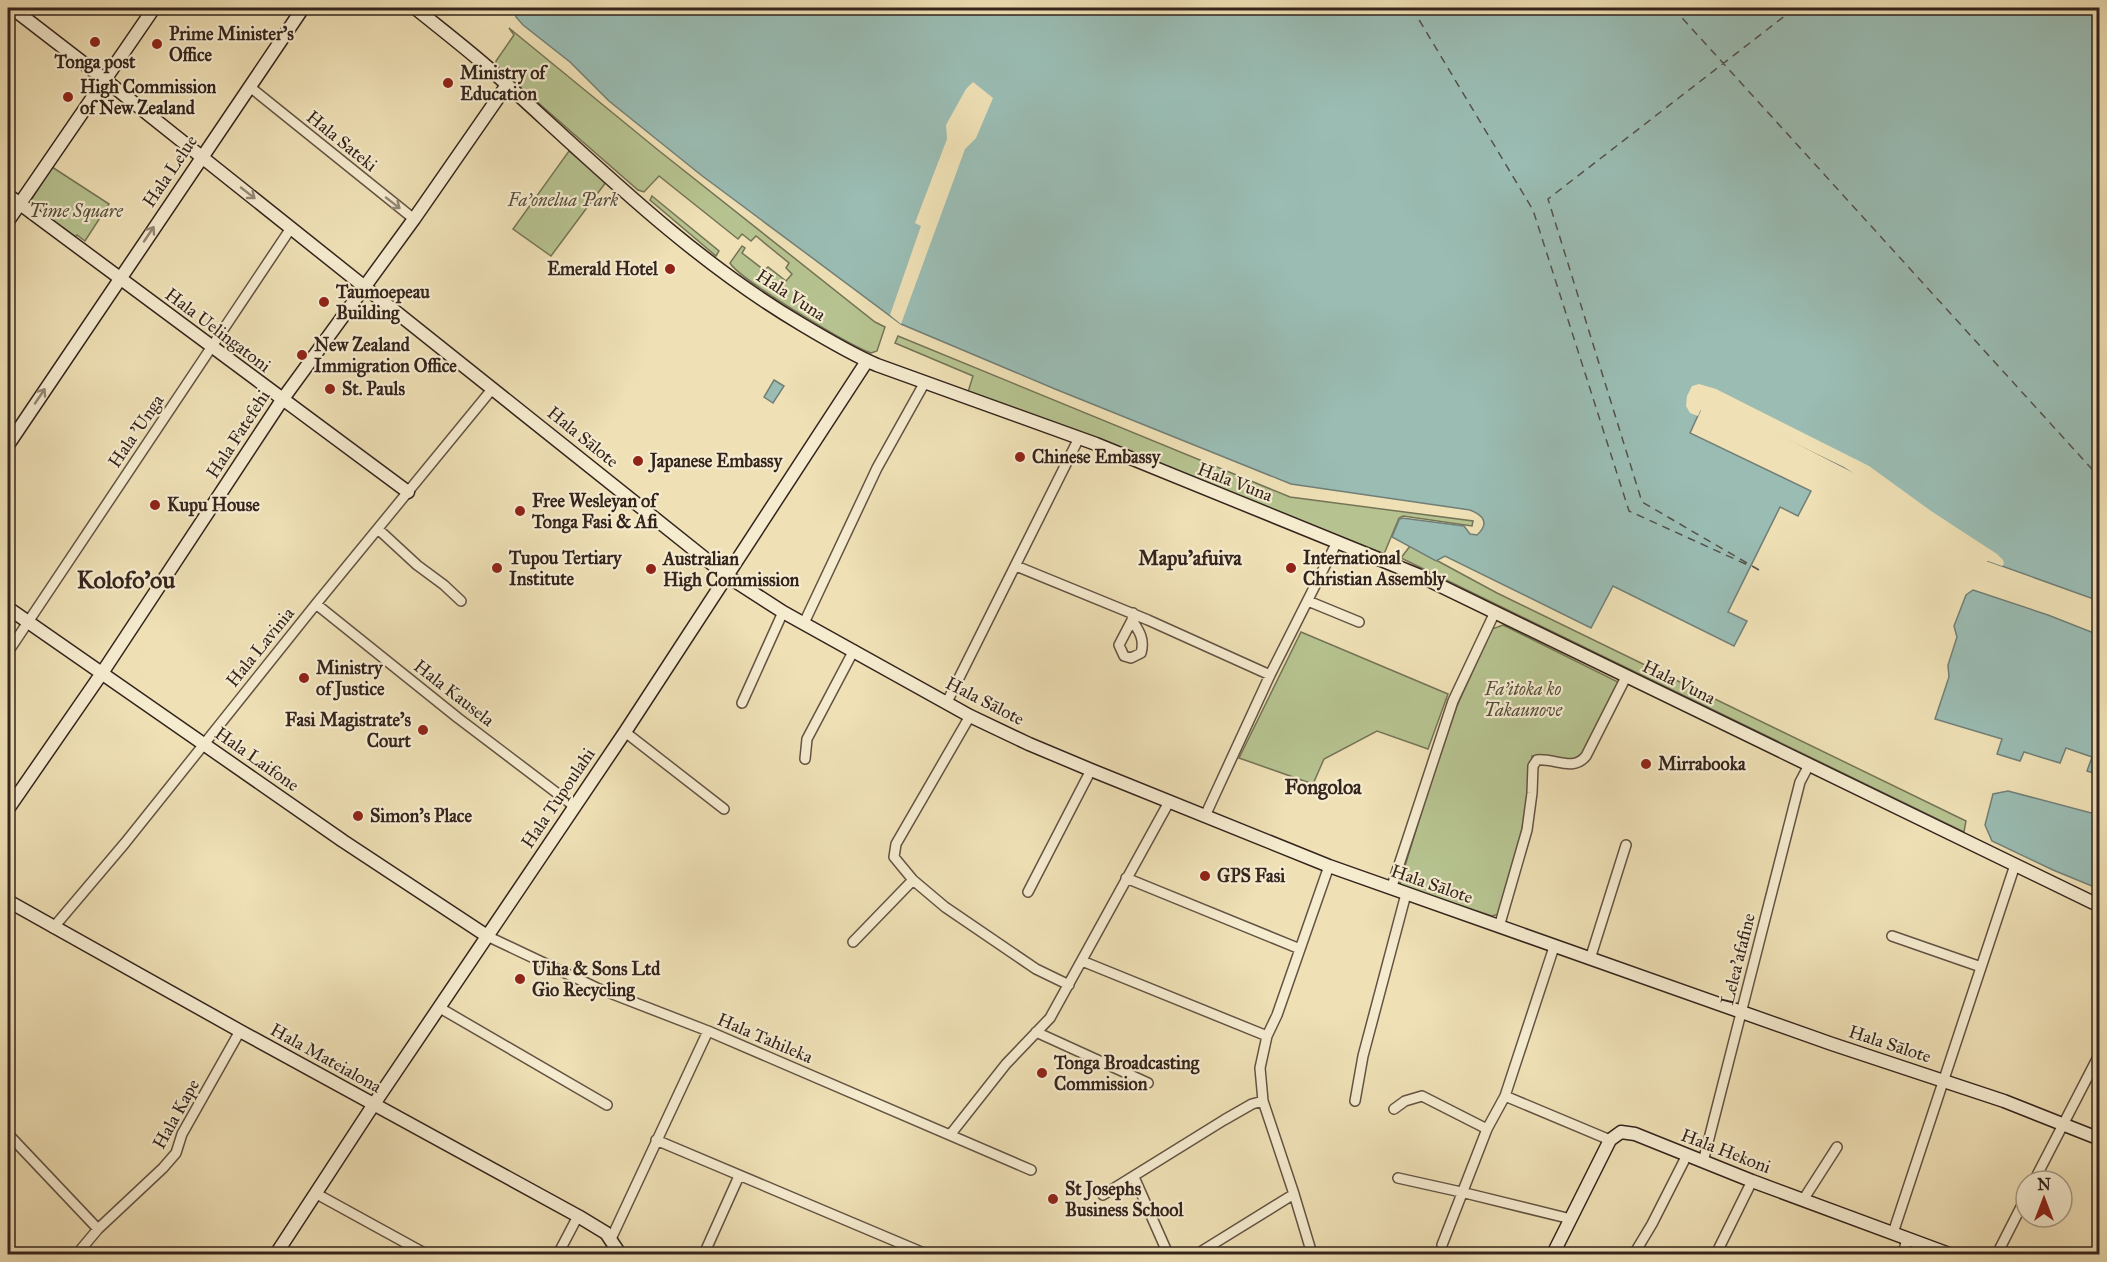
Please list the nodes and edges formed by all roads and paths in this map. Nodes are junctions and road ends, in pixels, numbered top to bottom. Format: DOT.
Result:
graph roads {
  1 [pos="12,8"];
  2 [pos="154,8"];
  3 [pos="303,8"];
  4 [pos="415,8"];
  5 [pos="104,79"];
  6 [pos="507,85"];
  7 [pos="250,87"];
  8 [pos="202,157"];
  9 [pos="8,195"];
  10 [pos="20,204"];
  11 [pos="414,219"];
  12 [pos="8,221"];
  13 [pos="291,228"];
  14 [pos="119,278"];
  15 [pos="363,287"];
  16 [pos="212,347"];
  17 [pos="867,361"];
  18 [pos="925,382"];
  19 [pos="493,388"];
  20 [pos="282,400"];
  21 [pos="1079,438"];
  22 [pos="8,445"];
  23 [pos="408,492"];
  24 [pos="378,529"];
  25 [pos="1337,542"];
  26 [pos="1016,566"];
  27 [pos="727,576"];
  28 [pos="461,601"];
  29 [pos="1308,601"];
  30 [pos="316,604"];
  31 [pos="8,608"];
  32 [pos="783,612"];
  33 [pos="1495,612"];
  34 [pos="27,622"];
  35 [pos="1359,622"];
  36 [pos="804,623"];
  37 [pos="854,650"];
  38 [pos="8,652"];
  39 [pos="102,673"];
  40 [pos="1270,675"];
  41 [pos="1626,677"];
  42 [pos="946,702"];
  43 [pos="742,703"];
  44 [pos="970,716"];
  45 [pos="625,732"];
  46 [pos="204,744"];
  47 [pos="805,759"];
  48 [pos="1809,765"];
  49 [pos="1091,770"];
  50 [pos="1169,802"];
  51 [pos="574,806"];
  52 [pos="8,809"];
  53 [pos="724,809"];
  54 [pos="1205,816"];
  55 [pos="1626,845"];
  56 [pos="2015,865"];
  57 [pos="1329,866"];
  58 [pos="1126,878"];
  59 [pos="913,880"];
  60 [pos="1391,889"];
  61 [pos="1028,892"];
  62 [pos="1406,894"];
  63 [pos="8,901"];
  64 [pos="2100,906"];
  65 [pos="54,927"];
  66 [pos="1499,927"];
  67 [pos="487,936"];
  68 [pos="1892,936"];
  69 [pos="853,942"];
  70 [pos="1554,947"];
  71 [pos="1300,949"];
  72 [pos="1590,959"];
  73 [pos="1082,961"];
  74 [pos="1981,967"];
  75 [pos="1069,985"];
  76 [pos="440,1008"];
  77 [pos="1742,1012"];
  78 [pos="240,1031"];
  79 [pos="708,1031"];
  80 [pos="1036,1032"];
  81 [pos="1267,1036"];
  82 [pos="2100,1053"];
  83 [pos="1943,1081"];
  84 [pos="1148,1083"];
  85 [pos="1505,1096"];
  86 [pos="1263,1101"];
  87 [pos="1355,1101"];
  88 [pos="374,1104"];
  89 [pos="607,1105"];
  90 [pos="1394,1109"];
  91 [pos="2064,1125"];
  92 [pos="1487,1129"];
  93 [pos="8,1134"];
  94 [pos="950,1135"];
  95 [pos="2100,1139"];
  96 [pos="656,1140"];
  97 [pos="1610,1140"];
  98 [pos="1837,1147"];
  99 [pos="1687,1155"];
  100 [pos="1702,1162"];
  101 [pos="2040,1169"];
  102 [pos="1031,1170"];
  103 [pos="739,1176"];
  104 [pos="1134,1177"];
  105 [pos="1398,1178"];
  106 [pos="1752,1181"];
  107 [pos="1461,1191"];
  108 [pos="315,1193"];
  109 [pos="1294,1194"];
  110 [pos="1103,1195"];
  111 [pos="1803,1200"];
  112 [pos="578,1216"];
  113 [pos="1571,1219"];
  114 [pos="2014,1221"];
  115 [pos="98,1229"];
  116 [pos="1893,1233"];
  117 [pos="1907,1239"];
  118 [pos="610,1241"];
  119 [pos="1442,1245"];
  120 [pos="279,1253"];
  121 [pos="77,1254"];
  122 [pos="426,1254"];
  123 [pos="558,1254"];
  124 [pos="620,1254"];
  125 [pos="704,1254"];
  126 [pos="926,1254"];
  127 [pos="1168,1254"];
  128 [pos="1197,1254"];
  129 [pos="1312,1254"];
  130 [pos="1553,1254"];
  131 [pos="1634,1254"];
  132 [pos="1716,1254"];
  133 [pos="1903,1254"];
  134 [pos="1949,1254"];
  135 [pos="1997,1254"];
  1 -- 5 [label="main road, Hala Sālote"];
  2 -- 5 [label="main road"];
  3 -- 7 [label="main road, Hala Lelue"];
  4 -- 6 [label="main road, Hala Vuna"];
  5 -- 8 [label="main road, Hala Sālote"];
  5 -- 10 [label="main road"];
  6 -- 11 [label="main road, Hala Fatefehi"];
  6 -- 17 [label="main road, Hala Vuna"];
  7 -- 8 [label="main road, Hala Lelue"];
  7 -- 11 [label="street, Hala Sateki, one-way"];
  8 -- 13 [label="main road, Hala Sālote, one-way"];
  14 -- 8 [label="main road, Hala Lelue, one-way"];
  9 -- 10 [label="main road, Hala Uelingatoni"];
  10 -- 12 [label="main road"];
  10 -- 14 [label="main road, Hala Uelingatoni"];
  11 -- 15 [label="main road, Hala Fatefehi"];
  13 -- 15 [label="main road, Hala Sālote"];
  13 -- 16 [label="street, Hala 'Unga"];
  14 -- 16 [label="main road, Hala Uelingatoni"];
  22 -- 14 [label="main road, Hala Lelue, one-way"];
  15 -- 19 [label="main road, Hala Sālote"];
  15 -- 20 [label="main road, Hala Fatefehi"];
  16 -- 20 [label="main road, Hala Uelingatoni"];
  16 -- 34 [label="street, Hala 'Unga"];
  17 -- 18 [label="main road, Hala Vuna"];
  17 -- 27 [label="main road, Hala Tupoulahi"];
  18 -- 21 [label="main road, Hala Vuna"];
  18 -- 36 [label="street"];
  19 -- 23 [label="street, Hala Lavinia"];
  19 -- 27 [label="main road, Hala Sālote"];
  20 -- 23 [label="main road, Hala Uelingatoni"];
  20 -- 39 [label="main road, Hala Fatefehi"];
  21 -- 25 [label="main road, Hala Vuna"];
  21 -- 26 [label="street"];
  23 -- 24 [label="street, Hala Lavinia"];
  24 -- 28 [label="street"];
  24 -- 30 [label="street, Hala Lavinia"];
  25 -- 29 [label="street"];
  25 -- 33 [label="main road, Hala Vuna"];
  26 -- 40 [label="street"];
  26 -- 42 [label="street"];
  27 -- 32 [label="main road, Hala Sālote"];
  27 -- 45 [label="main road, Hala Tupoulahi"];
  29 -- 35 [label="street"];
  29 -- 40 [label="street"];
  30 -- 46 [label="street, Hala Lavinia"];
  30 -- 51 [label="street, Hala Kausela"];
  31 -- 34 [label="main road, Hala Laifone"];
  32 -- 36 [label="main road, Hala Sālote"];
  32 -- 43 [label="street"];
  33 -- 41 [label="main road, Hala Vuna"];
  33 -- 60 [label="street"];
  34 -- 38 [label="street, Hala 'Unga"];
  34 -- 39 [label="main road, Hala Laifone"];
  36 -- 37 [label="main road, Hala Sālote"];
  37 -- 42 [label="main road, Hala Sālote"];
  37 -- 47 [label="street"];
  39 -- 46 [label="main road, Hala Laifone"];
  39 -- 52 [label="main road, Hala Fatefehi"];
  40 -- 54 [label="street"];
  41 -- 48 [label="main road, Hala Vuna"];
  41 -- 66 [label="street"];
  42 -- 44 [label="main road, Hala Sālote"];
  44 -- 49 [label="main road, Hala Sālote"];
  44 -- 59 [label="street"];
  45 -- 51 [label="main road, Hala Tupoulahi"];
  45 -- 53 [label="street"];
  46 -- 65 [label="street, Hala Lavinia"];
  46 -- 67 [label="main road, Hala Laifone"];
  48 -- 56 [label="main road, Hala Vuna"];
  48 -- 77 [label="street, Lelea’afafine"];
  49 -- 50 [label="main road, Hala Sālote"];
  49 -- 61 [label="street"];
  50 -- 54 [label="main road, Hala Sālote"];
  50 -- 58 [label="street"];
  51 -- 67 [label="main road, Hala Tupoulahi"];
  54 -- 57 [label="main road, Hala Sālote"];
  55 -- 72 [label="street"];
  56 -- 64 [label="main road, Hala Vuna"];
  56 -- 74 [label="street"];
  57 -- 60 [label="main road, Hala Sālote"];
  57 -- 71 [label="street"];
  58 -- 71 [label="street"];
  58 -- 73 [label="street"];
  59 -- 69 [label="street"];
  59 -- 75 [label="street"];
  60 -- 62 [label="main road, Hala Sālote"];
  62 -- 66 [label="main road, Hala Sālote"];
  62 -- 87 [label="street"];
  63 -- 65 [label="main road, Hala Mateialona"];
  65 -- 78 [label="main road, Hala Mateialona"];
  66 -- 70 [label="main road, Hala Sālote"];
  67 -- 76 [label="main road, Hala Tupoulahi"];
  67 -- 79 [label="street, Hala Tahileka"];
  68 -- 74 [label="street"];
  70 -- 72 [label="main road, Hala Sālote"];
  70 -- 85 [label="street"];
  71 -- 81 [label="street"];
  72 -- 77 [label="main road, Hala Sālote"];
  73 -- 75 [label="street"];
  73 -- 81 [label="street"];
  74 -- 83 [label="street"];
  75 -- 80 [label="street"];
  76 -- 88 [label="main road, Hala Tupoulahi"];
  76 -- 89 [label="street"];
  77 -- 83 [label="main road, Hala Sālote"];
  77 -- 100 [label="street, Lelea’afafine"];
  78 -- 88 [label="main road, Hala Mateialona"];
  78 -- 115 [label="street, Hala Kape"];
  79 -- 94 [label="street, Hala Tahileka"];
  79 -- 96 [label="street"];
  80 -- 84 [label="street"];
  80 -- 94 [label="street"];
  81 -- 86 [label="street"];
  82 -- 91 [label="street"];
  83 -- 91 [label="main road, Hala Sālote"];
  83 -- 116 [label="street"];
  85 -- 92 [label="street"];
  85 -- 97 [label="street"];
  86 -- 104 [label="street"];
  86 -- 109 [label="street"];
  88 -- 108 [label="main road, Hala Tupoulahi"];
  88 -- 112 [label="main road, Hala Mateialona"];
  90 -- 92 [label="street"];
  91 -- 95 [label="main road, Hala Sālote"];
  91 -- 101 [label="street"];
  92 -- 107 [label="street"];
  93 -- 115 [label="street"];
  94 -- 102 [label="street, Hala Tahileka"];
  96 -- 103 [label="street"];
  96 -- 118 [label="street"];
  97 -- 99 [label="main road, Hala Hekoni"];
  97 -- 113 [label="main road"];
  98 -- 111 [label="street"];
  99 -- 100 [label="main road, Hala Hekoni"];
  99 -- 131 [label="street"];
  100 -- 106 [label="main road, Hala Hekoni"];
  103 -- 125 [label="street"];
  103 -- 126 [label="street"];
  104 -- 110 [label="street"];
  104 -- 127 [label="street"];
  105 -- 107 [label="street"];
  106 -- 111 [label="main road, Hala Hekoni"];
  106 -- 132 [label="street"];
  107 -- 113 [label="street"];
  107 -- 119 [label="street"];
  108 -- 120 [label="main road, Hala Tupoulahi"];
  108 -- 122 [label="street"];
  109 -- 128 [label="street"];
  109 -- 129 [label="street"];
  111 -- 116 [label="main road, Hala Hekoni"];
  112 -- 118 [label="main road, Hala Mateialona"];
  112 -- 123 [label="street"];
  113 -- 130 [label="main road"];
  114 -- 135 [label="street"];
  115 -- 121 [label="street, Hala Kape"];
  116 -- 117 [label="main road, Hala Hekoni"];
  117 -- 133 [label="street"];
  117 -- 134 [label="main road, Hala Hekoni"];
  118 -- 124 [label="main road, Hala Mateialona"];
}
